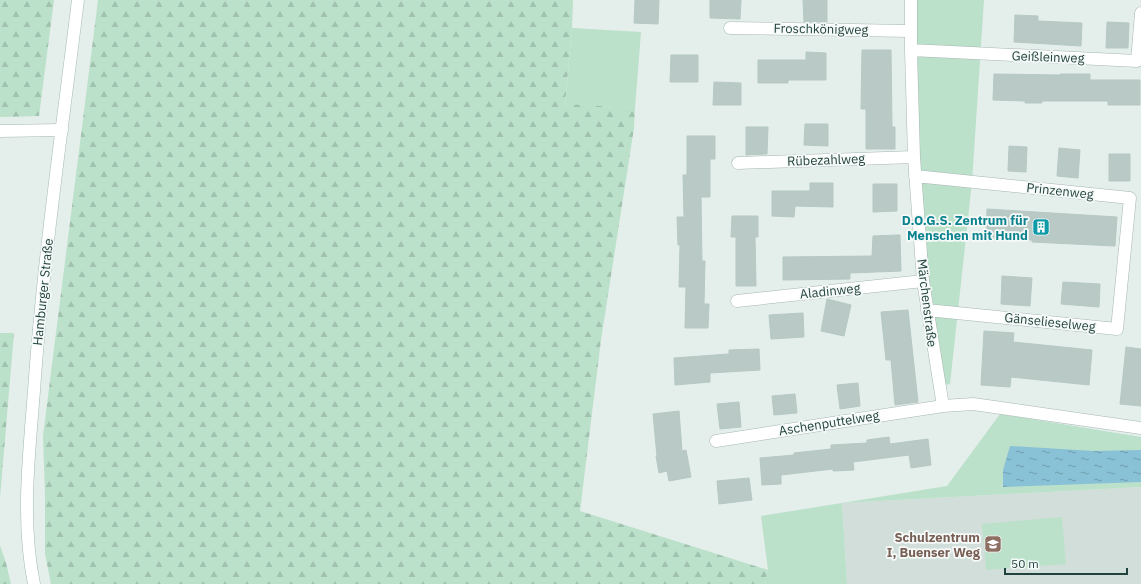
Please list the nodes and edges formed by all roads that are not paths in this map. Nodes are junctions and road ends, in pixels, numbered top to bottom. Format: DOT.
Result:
graph roads {
  1 [pos="78,0"];
  2 [pos="912,0"];
  3 [pos="1141,12"];
  4 [pos="730,28"];
  5 [pos="911,30"];
  6 [pos="911,50"];
  7 [pos="62,130"];
  8 [pos="0,131"];
  9 [pos="914,157"];
  10 [pos="738,164"];
  11 [pos="915,176"];
  12 [pos="1123,272"];
  13 [pos="923,281"];
  14 [pos="737,301"];
  15 [pos="927,310"];
  16 [pos="942,406"];
  17 [pos="1141,428"];
  18 [pos="716,441"];
  19 [pos="34,584"];
  1 -- 7 [label="street, Hamburger Straße"];
  2 -- 5 [label="street, Märchenstraße"];
  3 -- 6 [label="street, Geißleinweg"];
  4 -- 5 [label="street, Froschkönigweg"];
  5 -- 6 [label="street, Märchenstraße"];
  6 -- 9 [label="street, Märchenstraße"];
  7 -- 8 [label="street"];
  7 -- 19 [label="street, Hamburger Straße"];
  9 -- 10 [label="street, Rübezahlweg"];
  9 -- 11 [label="street, Märchenstraße"];
  11 -- 12 [label="street, Prinzenweg"];
  11 -- 13 [label="street, Märchenstraße"];
  12 -- 15 [label="street, Gänselieselweg"];
  13 -- 14 [label="street, Aladinweg"];
  13 -- 15 [label="street, Märchenstraße"];
  15 -- 16 [label="street, Märchenstraße"];
  16 -- 17 [label="street"];
  16 -- 18 [label="street, Aschenputtelweg"];
}
